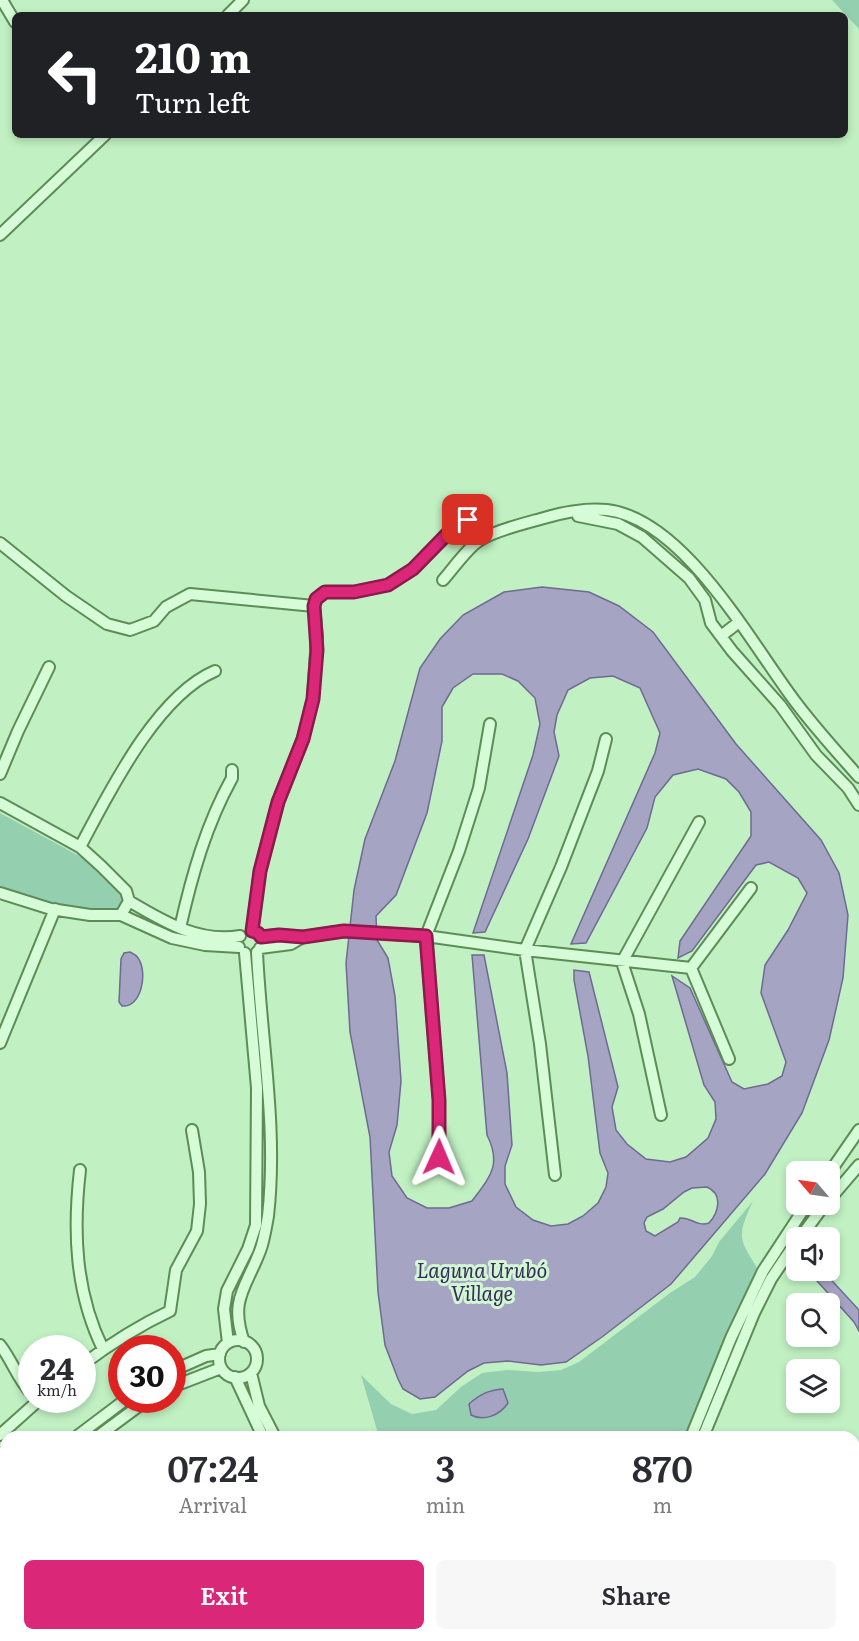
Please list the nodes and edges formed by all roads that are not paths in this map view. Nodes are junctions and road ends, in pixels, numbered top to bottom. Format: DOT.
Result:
graph roads {
  1 [pos="2,0"];
  2 [pos="243,0"];
  3 [pos="231,12"];
  4 [pos="12,17"];
  5 [pos="102,138"];
  6 [pos="0,235"];
  7 [pos="563,512"];
  8 [pos="468,520"];
  9 [pos="0,543"];
  10 [pos="443,580"];
  11 [pos="314,606"];
  12 [pos="739,622"];
  13 [pos="721,636"];
  14 [pos="49,667"];
  15 [pos="214,671"];
  16 [pos="490,724"];
  17 [pos="606,740"];
  18 [pos="232,770"];
  19 [pos="0,774"];
  20 [pos="859,777"];
  21 [pos="0,803"];
  22 [pos="859,805"];
  23 [pos="699,822"];
  24 [pos="80,847"];
  25 [pos="752,888"];
  26 [pos="0,893"];
  27 [pos="129,901"];
  28 [pos="55,909"];
  29 [pos="121,915"];
  30 [pos="180,928"];
  31 [pos="426,936"];
  32 [pos="250,943"];
  33 [pos="525,950"];
  34 [pos="622,962"];
  35 [pos="691,968"];
  36 [pos="0,1043"];
  37 [pos="729,1059"];
  38 [pos="661,1115"];
  39 [pos="192,1130"];
  40 [pos="859,1130"];
  41 [pos="270,1144"];
  42 [pos="257,1145"];
  43 [pos="439,1157"];
  44 [pos="838,1161"];
  45 [pos="859,1166"];
  46 [pos="80,1170"];
  47 [pos="555,1175"];
  48 [pos="840,1188"];
  49 [pos="800,1215"];
  50 [pos="786,1257"];
  51 [pos="245,1269"];
  52 [pos="244,1342"];
  53 [pos="228,1343"];
  54 [pos="0,1344"];
  55 [pos="103,1349"];
  56 [pos="96,1354"];
  57 [pos="220,1354"];
  58 [pos="727,1361"];
  59 [pos="186,1365"];
  60 [pos="221,1368"];
  61 [pos="18,1372"];
  62 [pos="251,1373"];
  63 [pos="235,1377"];
  64 [pos="186,1382"];
  65 [pos="108,1411"];
  66 [pos="21,1413"];
  67 [pos="112,1413"];
  68 [pos="129,1413"];
  69 [pos="117,1422"];
  70 [pos="4,1431"];
  71 [pos="83,1431"];
  72 [pos="105,1431"];
  73 [pos="261,1431"];
  74 [pos="273,1431"];
  75 [pos="694,1431"];
  76 [pos="705,1431"];
  1 -- 4 [label="street"];
  2 -- 3 [label="street"];
  5 -- 6 [label="street"];
  7 -- 10 [label="street"];
  7 -- 12 [label="street"];
  7 -- 13 [label="street"];
  8 -- 11 [label="street"];
  9 -- 11 [label="street"];
  11 -- 32 [label="street"];
  12 -- 13 [label="street"];
  12 -- 20 [label="street"];
  13 -- 22 [label="street"];
  14 -- 19 [label="street"];
  15 -- 24 [label="street"];
  16 -- 31 [label="street"];
  17 -- 33 [label="street"];
  18 -- 30 [label="street"];
  21 -- 24 [label="street"];
  23 -- 34 [label="street"];
  24 -- 27 [label="street"];
  25 -- 35 [label="street"];
  26 -- 28 [label="street"];
  27 -- 29 [label="street"];
  27 -- 30 [label="street"];
  28 -- 29 [label="street"];
  28 -- 36 [label="street"];
  29 -- 32 [label="street"];
  30 -- 32 [label="street"];
  31 -- 32 [label="street"];
  31 -- 33 [label="street"];
  31 -- 43 [label="street"];
  32 -- 41 [label="street"];
  32 -- 42 [label="street"];
  33 -- 34 [label="street"];
  33 -- 47 [label="street"];
  34 -- 35 [label="street"];
  34 -- 38 [label="street"];
  35 -- 37 [label="street"];
  39 -- 55 [label="street"];
  40 -- 44 [label="street"];
  41 -- 42 [label="street"];
  41 -- 51 [label="street"];
  42 -- 51 [label="street"];
  45 -- 48 [label="street"];
  46 -- 55 [label="street"];
  49 -- 58 [label="street"];
  50 -- 58 [label="street"];
  51 -- 52 [label="street"];
  51 -- 53 [label="street"];
  52 -- 53 [label="street"];
  52 -- 62 [label="street"];
  53 -- 57 [label="street"];
  54 -- 61 [label="street"];
  55 -- 56 [label="street"];
  57 -- 59 [label="street"];
  57 -- 60 [label="street"];
  58 -- 75 [label="street"];
  58 -- 76 [label="street"];
  60 -- 63 [label="street"];
  60 -- 64 [label="street"];
  62 -- 63 [label="street"];
  62 -- 74 [label="street"];
  63 -- 73 [label="street"];
  65 -- 71 [label="street"];
  66 -- 70 [label="street"];
  67 -- 69 [label="street"];
  68 -- 69 [label="street"];
  69 -- 72 [label="street"];
}
